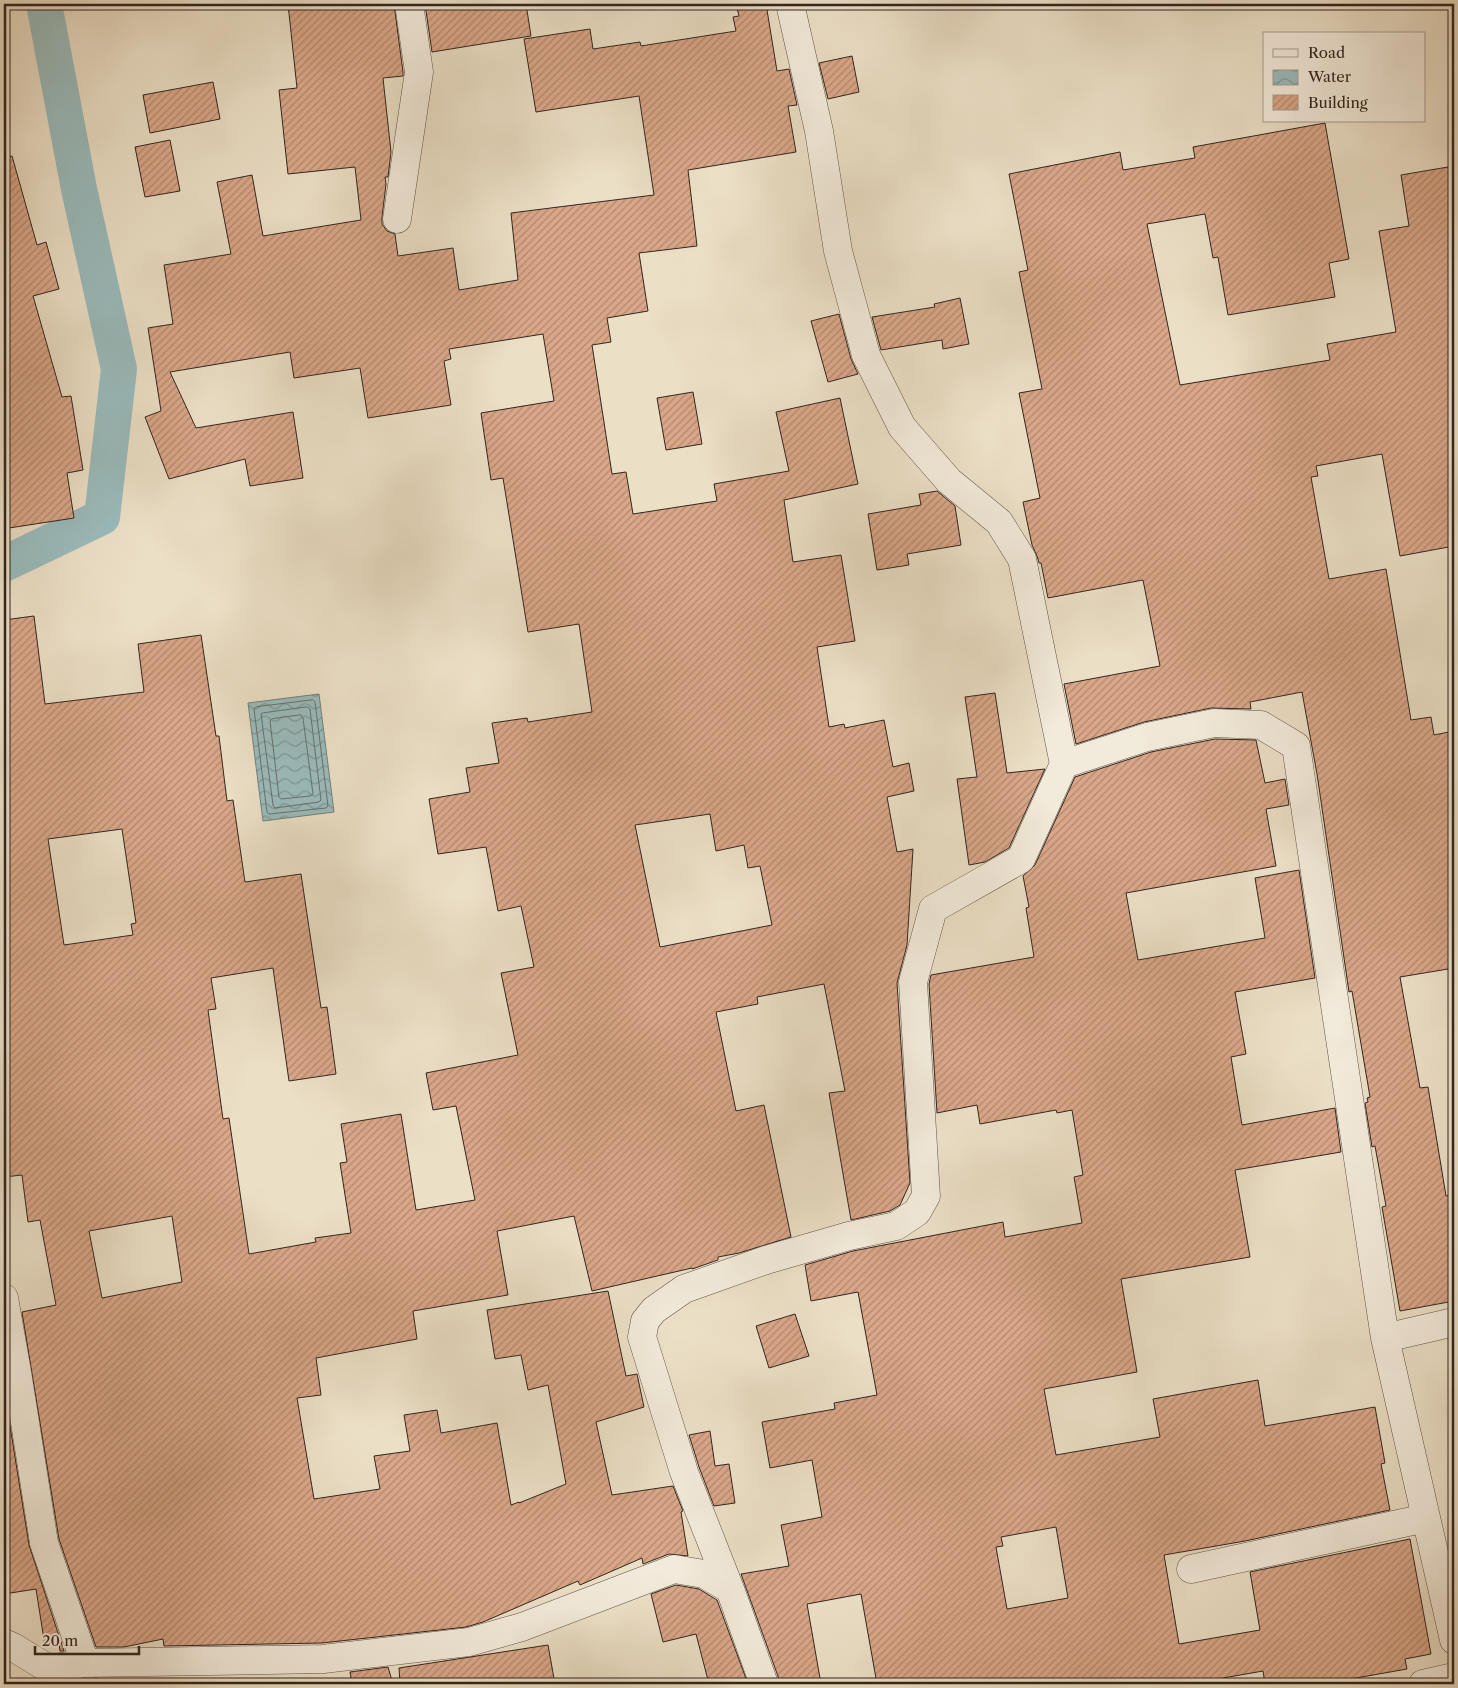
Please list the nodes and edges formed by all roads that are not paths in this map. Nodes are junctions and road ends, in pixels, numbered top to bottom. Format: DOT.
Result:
graph roads {
  1 [pos="409,4"];
  2 [pos="790,4"];
  3 [pos="397,219"];
  4 [pos="1064,764"];
  5 [pos="4,1298"];
  6 [pos="1454,1322"];
  7 [pos="1385,1338"];
  8 [pos="1426,1518"];
  9 [pos="1191,1569"];
  10 [pos="730,1589"];
  11 [pos="1454,1640"];
  12 [pos="4,1643"];
  13 [pos="85,1663"];
  14 [pos="1454,1678"];
  15 [pos="764,1684"];
  16 [pos="1423,1684"];
  1 -- 3 [label="street"];
  2 -- 4 [label="street"];
  4 -- 7 [label="street"];
  4 -- 10 [label="street"];
  5 -- 13 [label="street"];
  6 -- 7 [label="street"];
  7 -- 8 [label="street"];
  8 -- 9 [label="street"];
  8 -- 11 [label="street"];
  10 -- 13 [label="street"];
  10 -- 15 [label="street"];
  12 -- 13 [label="street"];
  14 -- 16 [label="street"];
}
